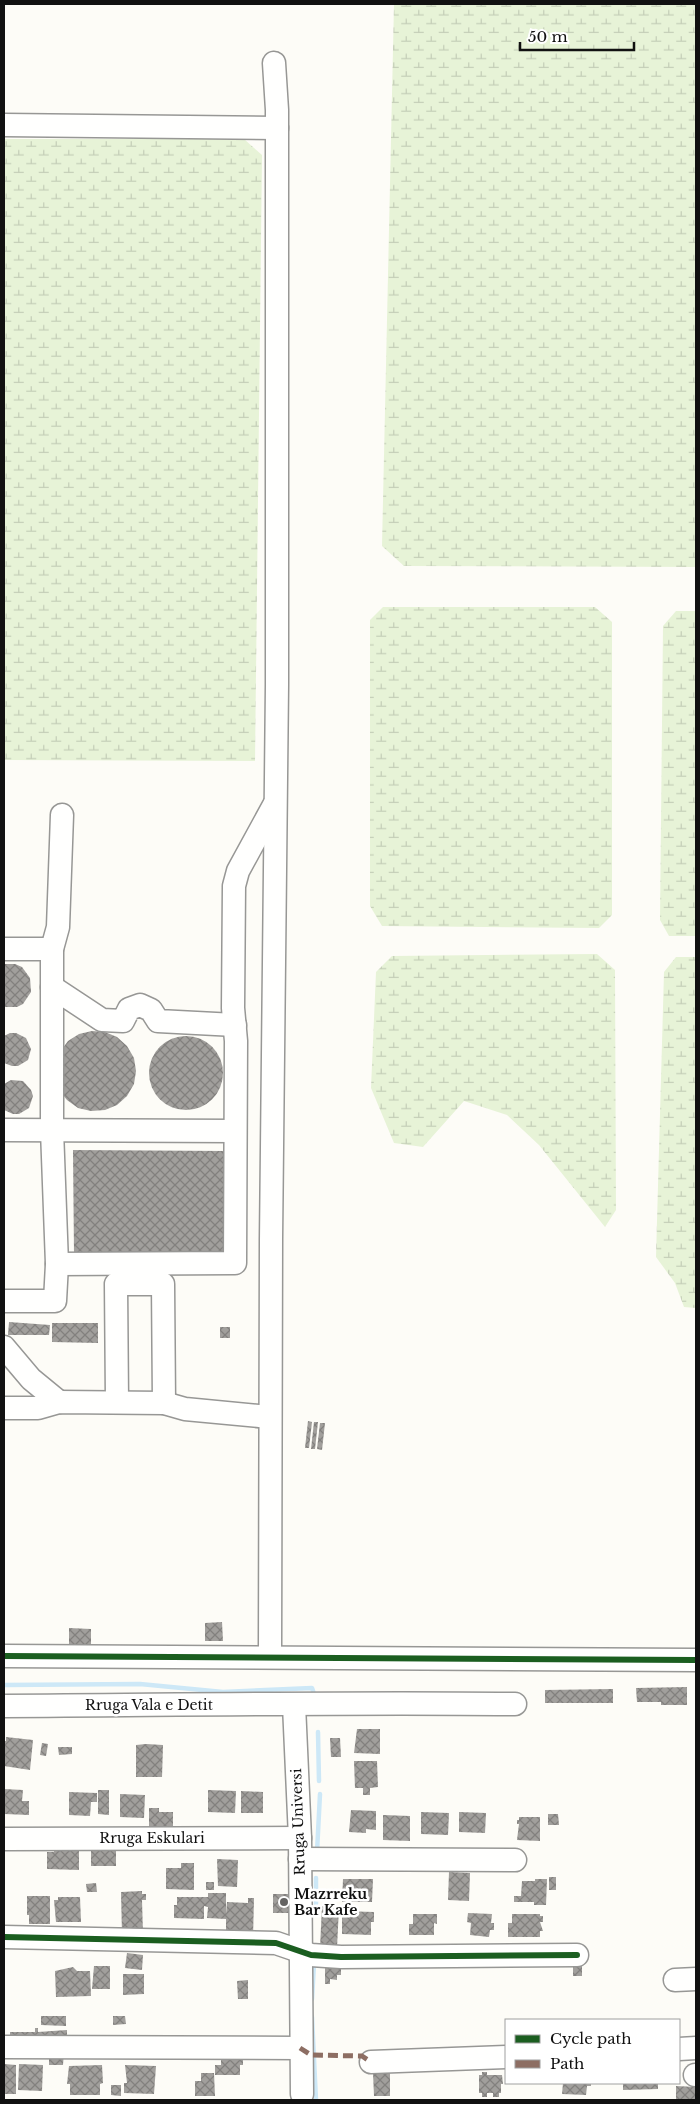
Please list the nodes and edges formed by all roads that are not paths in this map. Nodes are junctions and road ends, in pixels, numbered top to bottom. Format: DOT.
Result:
graph roads {
  1 [pos="274,63"];
  2 [pos="4,125"];
  3 [pos="277,128"];
  4 [pos="275,802"];
  5 [pos="62,815"];
  6 [pos="4,949"];
  7 [pos="52,949"];
  8 [pos="52,987"];
  9 [pos="235,1025"];
  10 [pos="4,1130"];
  11 [pos="52,1130"];
  12 [pos="236,1131"];
  13 [pos="56,1264"];
  14 [pos="4,1301"];
  15 [pos="4,1347"];
  16 [pos="59,1402"];
  17 [pos="117,1402"];
  18 [pos="164,1403"];
  19 [pos="4,1408"];
  20 [pos="270,1417"];
  21 [pos="4,1656"];
  22 [pos="270,1657"];
  23 [pos="696,1660"];
  24 [pos="516,1704"];
  25 [pos="294,1705"];
  26 [pos="4,1706"];
  27 [pos="4,1839"];
  28 [pos="300,1849"];
  29 [pos="515,1860"];
  30 [pos="4,1937"];
  31 [pos="299,1951"];
  32 [pos="577,1955"];
  33 [pos="4,2047"];
  34 [pos="300,2048"];
  35 [pos="696,2048"];
  36 [pos="680,2049"];
  37 [pos="505,2057"];
  38 [pos="371,2062"];
  39 [pos="302,2094"];
  1 -- 3 [label="street"];
  2 -- 3 [label="street"];
  3 -- 4 [label="street"];
  4 -- 9 [label="street"];
  4 -- 20 [label="street"];
  5 -- 7 [label="street"];
  6 -- 7 [label="street"];
  7 -- 8 [label="street"];
  8 -- 9 [label="street"];
  8 -- 11 [label="street"];
  9 -- 12 [label="street"];
  10 -- 11 [label="street"];
  11 -- 12 [label="street"];
  11 -- 13 [label="street"];
  12 -- 13 [label="street"];
  13 -- 14 [label="street"];
  15 -- 16 [label="street"];
  16 -- 17 [label="street"];
  16 -- 19 [label="street"];
  17 -- 18 [label="street"];
  17 -- 18 [label="street"];
  18 -- 20 [label="street"];
  20 -- 22 [label="street"];
  21 -- 22 [label="street"];
  22 -- 23 [label="street"];
  24 -- 25 [label="street"];
  25 -- 26 [label="street, Rruga Vala e Detit"];
  25 -- 28 [label="street, Rruga Universi"];
  27 -- 28 [label="street, Rruga Eskulari"];
  28 -- 29 [label="street, Rruga Eskulari"];
  28 -- 31 [label="street, Rruga Universi"];
  30 -- 31 [label="street"];
  31 -- 32 [label="street"];
  31 -- 34 [label="street, Rruga Universi"];
  33 -- 34 [label="street"];
  34 -- 39 [label="street, Rruga Universi"];
  35 -- 36 [label="street"];
  37 -- 38 [label="street"];
}
